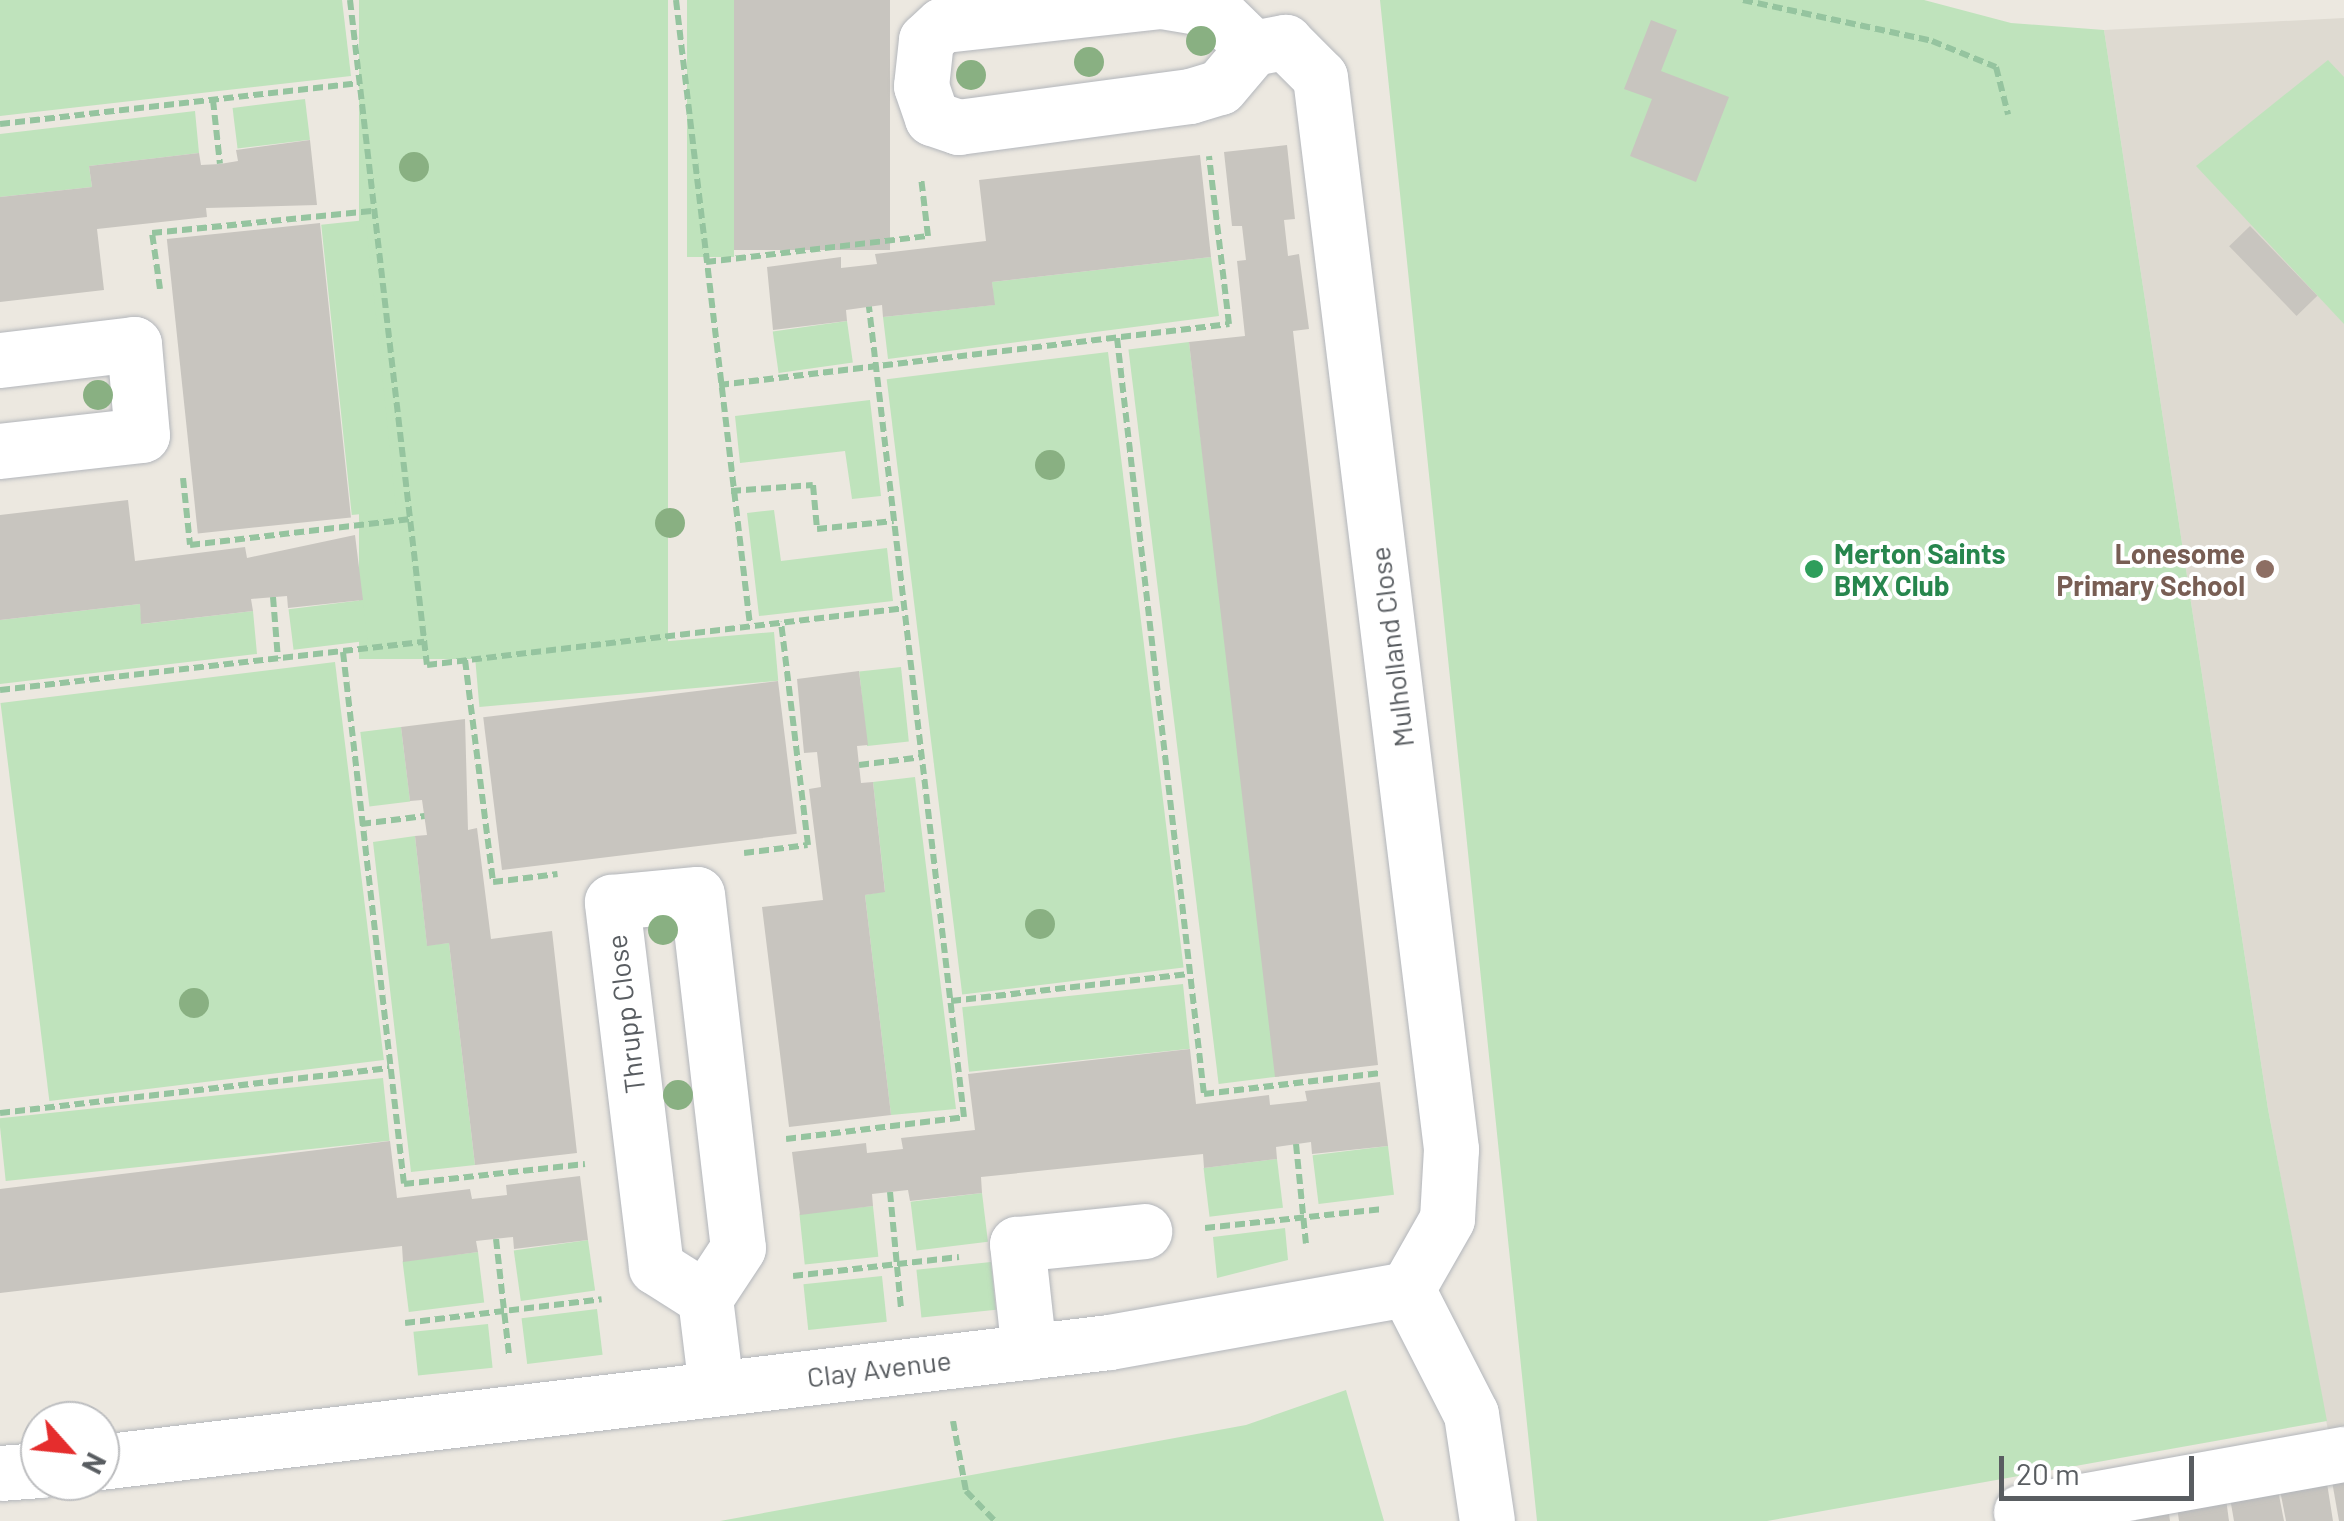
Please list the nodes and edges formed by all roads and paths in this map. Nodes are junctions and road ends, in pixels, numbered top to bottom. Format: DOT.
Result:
graph roads {
  1 [pos="350,0"];
  2 [pos="676,0"];
  3 [pos="1743,0"];
  4 [pos="1253,48"];
  5 [pos="360,84"];
  6 [pos="213,100"];
  7 [pos="2008,114"];
  8 [pos="0,124"];
  9 [pos="1207,141"];
  10 [pos="220,164"];
  11 [pos="920,168"];
  12 [pos="374,211"];
  13 [pos="706,262"];
  14 [pos="869,307"];
  15 [pos="162,310"];
  16 [pos="1117,338"];
  17 [pos="0,360"];
  18 [pos="876,367"];
  19 [pos="719,385"];
  20 [pos="0,450"];
  21 [pos="181,458"];
  22 [pos="731,492"];
  23 [pos="410,519"];
  24 [pos="894,521"];
  25 [pos="272,597"];
  26 [pos="904,608"];
  27 [pos="780,622"];
  28 [pos="750,626"];
  29 [pos="424,642"];
  30 [pos="342,652"];
  31 [pos="278,659"];
  32 [pos="466,660"];
  33 [pos="0,690"];
  34 [pos="922,757"];
  35 [pos="859,765"];
  36 [pos="424,816"];
  37 [pos="362,824"];
  38 [pos="725,856"];
  39 [pos="569,872"];
  40 [pos="1188,974"];
  41 [pos="951,1001"];
  42 [pos="389,1068"];
  43 [pos="1399,1071"];
  44 [pos="0,1114"];
  45 [pos="778,1140"];
  46 [pos="1296,1144"];
  47 [pos="604,1162"];
  48 [pos="890,1192"];
  49 [pos="1393,1208"];
  50 [pos="1303,1218"];
  51 [pos="1205,1228"];
  52 [pos="1144,1231"];
  53 [pos="496,1239"];
  54 [pos="970,1256"];
  55 [pos="757,1263"];
  56 [pos="897,1264"];
  57 [pos="1307,1265"];
  58 [pos="1408,1289"];
  59 [pos="619,1296"];
  60 [pos="705,1298"];
  61 [pos="504,1311"];
  62 [pos="405,1323"];
  63 [pos="903,1329"];
  64 [pos="1028,1352"];
  65 [pos="948,1359"];
  66 [pos="510,1375"];
  67 [pos="716,1388"];
  68 [pos="2344,1454"];
  69 [pos="120,1460"];
  70 [pos="2021,1512"];
  71 [pos="995,1521"];
  72 [pos="1488,1521"];
  1 -- 5 [label="path"];
  2 -- 13 [label="path"];
  3 -- 7 [label="path"];
  4 -- 4 [label="street"];
  4 -- 58 [label="street, Mulholland Close"];
  5 -- 6 [label="path"];
  5 -- 12 [label="path"];
  6 -- 8 [label="path"];
  6 -- 10 [label="path"];
  9 -- 16 [label="path"];
  11 -- 13 [label="path"];
  12 -- 15 [label="path"];
  12 -- 23 [label="path"];
  13 -- 19 [label="path"];
  14 -- 18 [label="path"];
  16 -- 18 [label="path"];
  16 -- 40 [label="path"];
  17 -- 20 [label="street"];
  18 -- 19 [label="path"];
  18 -- 24 [label="path"];
  19 -- 22 [label="path"];
  21 -- 23 [label="path"];
  22 -- 24 [label="path"];
  22 -- 28 [label="path"];
  23 -- 29 [label="path"];
  24 -- 26 [label="path"];
  25 -- 31 [label="path"];
  26 -- 27 [label="path"];
  26 -- 34 [label="path"];
  27 -- 28 [label="path"];
  27 -- 38 [label="path"];
  28 -- 32 [label="path"];
  29 -- 30 [label="path"];
  29 -- 32 [label="path"];
  30 -- 31 [label="path"];
  30 -- 37 [label="path"];
  31 -- 33 [label="path"];
  32 -- 39 [label="path"];
  34 -- 35 [label="path"];
  34 -- 41 [label="path"];
  36 -- 37 [label="path"];
  37 -- 42 [label="path"];
  40 -- 41 [label="path"];
  40 -- 43 [label="path"];
  41 -- 45 [label="path"];
  42 -- 44 [label="path"];
  42 -- 47 [label="path"];
  46 -- 50 [label="path"];
  48 -- 56 [label="path"];
  49 -- 50 [label="path"];
  50 -- 51 [label="path"];
  50 -- 57 [label="path"];
  52 -- 64 [label="street"];
  53 -- 61 [label="path"];
  54 -- 56 [label="path"];
  55 -- 56 [label="path"];
  55 -- 60 [label="street"];
  55 -- 60 [label="street, Thrupp Close"];
  56 -- 63 [label="path"];
  58 -- 64 [label="street, Clay Avenue"];
  58 -- 72 [label="street"];
  59 -- 61 [label="path"];
  60 -- 67 [label="street"];
  61 -- 62 [label="path"];
  61 -- 66 [label="path"];
  64 -- 65 [label="street, Clay Avenue"];
  65 -- 67 [label="street, Clay Avenue"];
  65 -- 71 [label="path"];
  67 -- 69 [label="street, Clay Avenue"];
  68 -- 70 [label="street"];
}
